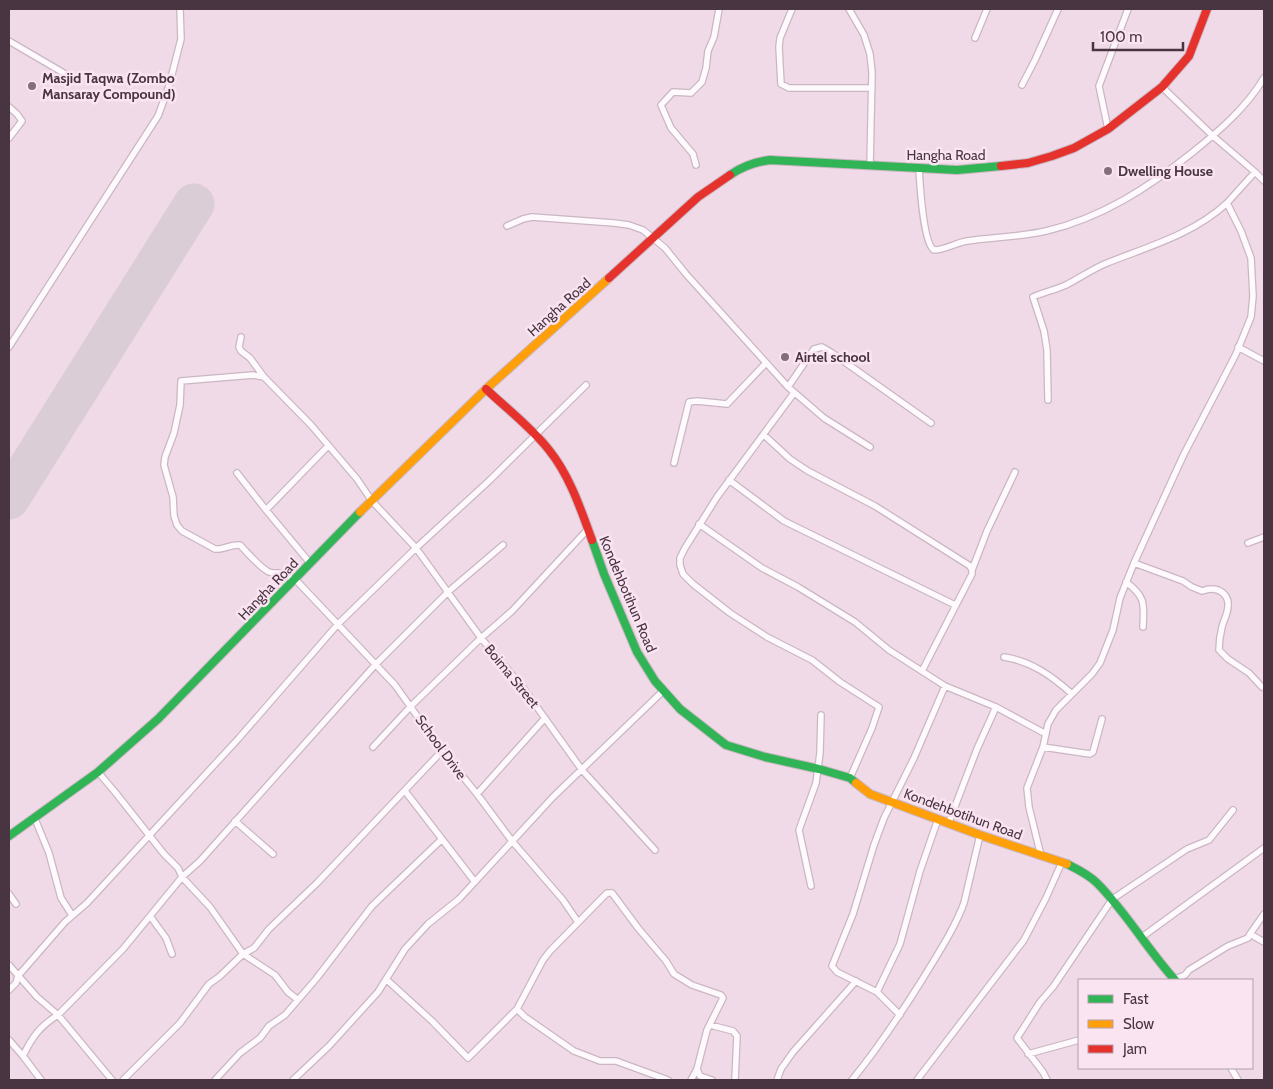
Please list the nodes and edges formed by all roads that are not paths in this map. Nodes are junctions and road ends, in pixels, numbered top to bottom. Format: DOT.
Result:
graph roads {
  1 [pos="180,9"];
  2 [pos="719,9"];
  3 [pos="792,9"];
  4 [pos="849,9"];
  5 [pos="987,9"];
  6 [pos="1058,9"];
  7 [pos="1128,9"];
  8 [pos="1207,9"];
  9 [pos="974,38"];
  10 [pos="9,41"];
  11 [pos="1264,78"];
  12 [pos="74,79"];
  13 [pos="1022,85"];
  14 [pos="1162,87"];
  15 [pos="872,88"];
  16 [pos="9,107"];
  17 [pos="1108,129"];
  18 [pos="1213,136"];
  19 [pos="9,138"];
  20 [pos="696,165"];
  21 [pos="870,166"];
  22 [pos="919,169"];
  23 [pos="1255,172"];
  24 [pos="1264,181"];
  25 [pos="1226,203"];
  26 [pos="507,226"];
  27 [pos="653,239"];
  28 [pos="241,337"];
  29 [pos="9,347"];
  30 [pos="1238,347"];
  31 [pos="1264,361"];
  32 [pos="766,363"];
  33 [pos="264,377"];
  34 [pos="586,385"];
  35 [pos="788,387"];
  36 [pos="486,389"];
  37 [pos="794,393"];
  38 [pos="1048,400"];
  39 [pos="931,423"];
  40 [pos="535,434"];
  41 [pos="764,435"];
  42 [pos="328,446"];
  43 [pos="870,447"];
  44 [pos="674,463"];
  45 [pos="1015,472"];
  46 [pos="237,473"];
  47 [pos="729,480"];
  48 [pos="372,501"];
  49 [pos="266,510"];
  50 [pos="700,524"];
  51 [pos="588,529"];
  52 [pos="1264,537"];
  53 [pos="1248,543"];
  54 [pos="503,545"];
  55 [pos="416,548"];
  56 [pos="310,563"];
  57 [pos="1134,563"];
  58 [pos="972,570"];
  59 [pos="294,581"];
  60 [pos="1126,582"];
  61 [pos="449,591"];
  62 [pos="955,605"];
  63 [pos="338,624"];
  64 [pos="1144,627"];
  65 [pos="482,638"];
  66 [pos="1004,658"];
  67 [pos="375,665"];
  68 [pos="922,671"];
  69 [pos="945,686"];
  70 [pos="1262,687"];
  71 [pos="664,691"];
  72 [pos="1072,694"];
  73 [pos="411,706"];
  74 [pos="996,707"];
  75 [pos="821,716"];
  76 [pos="545,718"];
  77 [pos="1102,718"];
  78 [pos="1046,734"];
  79 [pos="1043,747"];
  80 [pos="373,748"];
  81 [pos="442,752"];
  82 [pos="819,769"];
  83 [pos="582,770"];
  84 [pos="98,772"];
  85 [pos="850,778"];
  86 [pos="406,791"];
  87 [pos="477,794"];
  88 [pos="893,802"];
  89 [pos="1233,810"];
  90 [pos="34,819"];
  91 [pos="938,819"];
  92 [pos="235,821"];
  93 [pos="948,822"];
  94 [pos="148,835"];
  95 [pos="980,835"];
  96 [pos="9,836"];
  97 [pos="442,839"];
  98 [pos="512,841"];
  99 [pos="1264,848"];
  100 [pos="655,850"];
  101 [pos="273,854"];
  102 [pos="1041,856"];
  103 [pos="1062,862"];
  104 [pos="182,877"];
  105 [pos="475,882"];
  106 [pos="811,886"];
  107 [pos="9,894"];
  108 [pos="1111,900"];
  109 [pos="16,904"];
  110 [pos="1264,914"];
  111 [pos="72,916"];
  112 [pos="150,916"];
  113 [pos="578,922"];
  114 [pos="1250,934"];
  115 [pos="1142,937"];
  116 [pos="1264,942"];
  117 [pos="172,954"];
  118 [pos="243,954"];
  119 [pos="9,965"];
  120 [pos="18,976"];
  121 [pos="1174,979"];
  122 [pos="1177,979"];
  123 [pos="387,980"];
  124 [pos="856,981"];
  125 [pos="9,990"];
  126 [pos="877,992"];
  127 [pos="297,999"];
  128 [pos="517,1009"];
  129 [pos="900,1015"];
  130 [pos="58,1016"];
  131 [pos="710,1025"];
  132 [pos="9,1040"];
  133 [pos="1078,1040"];
  134 [pos="1028,1054"];
  135 [pos="23,1056"];
  136 [pos="697,1069"];
  137 [pos="1231,1069"];
  138 [pos="41,1080"];
  139 [pos="112,1080"];
  140 [pos="123,1080"];
  141 [pos="215,1080"];
  142 [pos="293,1080"];
  143 [pos="668,1080"];
  144 [pos="691,1080"];
  145 [pos="712,1080"];
  146 [pos="735,1080"];
  147 [pos="777,1080"];
  148 [pos="852,1080"];
  149 [pos="917,1080"];
  150 [pos="1047,1080"];
  151 [pos="1238,1080"];
  1 -- 29 [label="street"];
  2 -- 20 [label="street"];
  3 -- 15 [label="street"];
  4 -- 15 [label="street"];
  5 -- 9 [label="street"];
  6 -- 13 [label="street"];
  7 -- 17 [label="street"];
  8 -- 14 [label="main road, Hangha Road"];
  10 -- 12 [label="street"];
  11 -- 18 [label="street"];
  14 -- 17 [label="main road, Hangha Road"];
  14 -- 18 [label="street"];
  15 -- 21 [label="street"];
  16 -- 19 [label="street"];
  17 -- 22 [label="main road, Hangha Road"];
  18 -- 22 [label="street"];
  18 -- 23 [label="street"];
  21 -- 22 [label="main road, Hangha Road"];
  21 -- 27 [label="main road, Hangha Road"];
  23 -- 24 [label="street"];
  23 -- 25 [label="street"];
  25 -- 30 [label="street"];
  25 -- 38 [label="street"];
  26 -- 27 [label="street"];
  27 -- 32 [label="street"];
  27 -- 36 [label="main road, Hangha Road"];
  28 -- 33 [label="street, Boima Street"];
  30 -- 31 [label="street"];
  30 -- 57 [label="street"];
  32 -- 35 [label="street"];
  32 -- 44 [label="street"];
  33 -- 42 [label="street, Boima Street"];
  33 -- 59 [label="street, School Drive"];
  34 -- 40 [label="street"];
  35 -- 37 [label="street"];
  35 -- 39 [label="street"];
  36 -- 40 [label="main road, Kondehbotihun Road"];
  36 -- 48 [label="main road, Hangha Road"];
  37 -- 41 [label="street"];
  37 -- 43 [label="street"];
  40 -- 51 [label="main road, Kondehbotihun Road"];
  40 -- 55 [label="street"];
  41 -- 47 [label="street"];
  41 -- 58 [label="street"];
  42 -- 48 [label="street, Boima Street"];
  42 -- 49 [label="street"];
  45 -- 58 [label="street"];
  46 -- 49 [label="street"];
  47 -- 50 [label="street"];
  47 -- 62 [label="street"];
  48 -- 55 [label="street, Boima Street"];
  48 -- 56 [label="main road, Hangha Road"];
  49 -- 56 [label="street"];
  50 -- 68 [label="street"];
  50 -- 85 [label="street"];
  51 -- 65 [label="street"];
  51 -- 71 [label="main road, Kondehbotihun Road"];
  52 -- 53 [label="street"];
  54 -- 61 [label="street"];
  55 -- 61 [label="street, Boima Street"];
  55 -- 63 [label="street"];
  56 -- 59 [label="main road, Hangha Road"];
  57 -- 60 [label="street"];
  57 -- 70 [label="street"];
  58 -- 62 [label="street"];
  59 -- 63 [label="street, School Drive"];
  59 -- 84 [label="main road, Hangha Road"];
  60 -- 64 [label="street"];
  60 -- 72 [label="street"];
  61 -- 65 [label="street, Boima Street"];
  61 -- 67 [label="street"];
  62 -- 68 [label="street"];
  63 -- 67 [label="street, School Drive"];
  63 -- 94 [label="street"];
  65 -- 73 [label="street"];
  65 -- 76 [label="street, Boima Street"];
  66 -- 72 [label="street"];
  67 -- 73 [label="street, School Drive"];
  67 -- 92 [label="street"];
  68 -- 69 [label="street"];
  69 -- 74 [label="street"];
  69 -- 88 [label="street"];
  71 -- 82 [label="main road, Kondehbotihun Road"];
  71 -- 83 [label="street"];
  72 -- 78 [label="street"];
  73 -- 80 [label="street"];
  73 -- 81 [label="street, School Drive"];
  74 -- 78 [label="street"];
  74 -- 93 [label="street"];
  75 -- 82 [label="street"];
  76 -- 83 [label="street, Boima Street"];
  76 -- 87 [label="street"];
  77 -- 79 [label="street"];
  78 -- 79 [label="street"];
  79 -- 102 [label="street"];
  81 -- 86 [label="street"];
  81 -- 87 [label="street, School Drive"];
  82 -- 85 [label="main road, Kondehbotihun Road"];
  82 -- 106 [label="street"];
  83 -- 98 [label="street"];
  83 -- 100 [label="street, Boima Street"];
  84 -- 90 [label="main road, Hangha Road"];
  84 -- 94 [label="street"];
  85 -- 88 [label="main road, Kondehbotihun Road"];
  86 -- 97 [label="street"];
  86 -- 118 [label="street"];
  87 -- 98 [label="street, School Drive"];
  88 -- 91 [label="main road, Kondehbotihun Road"];
  88 -- 124 [label="street"];
  89 -- 108 [label="street"];
  90 -- 96 [label="main road, Hangha Road"];
  90 -- 111 [label="street"];
  91 -- 93 [label="main road, Kondehbotihun Road"];
  91 -- 126 [label="street"];
  92 -- 101 [label="street"];
  92 -- 104 [label="street"];
  93 -- 95 [label="main road, Kondehbotihun Road"];
  94 -- 104 [label="street"];
  94 -- 111 [label="street"];
  95 -- 102 [label="main road, Kondehbotihun Road"];
  95 -- 129 [label="street"];
  97 -- 105 [label="street"];
  97 -- 127 [label="street"];
  98 -- 105 [label="street"];
  98 -- 113 [label="street, School Drive"];
  99 -- 115 [label="street"];
  102 -- 103 [label="main road, Kondehbotihun Road"];
  103 -- 108 [label="main road, Kondehbotihun Road"];
  103 -- 149 [label="street"];
  104 -- 112 [label="street"];
  104 -- 118 [label="street"];
  105 -- 123 [label="street"];
  107 -- 109 [label="street"];
  108 -- 115 [label="main road, Kondehbotihun Road"];
  108 -- 134 [label="street"];
  110 -- 114 [label="street"];
  111 -- 120 [label="street"];
  112 -- 117 [label="street"];
  112 -- 130 [label="street"];
  113 -- 128 [label="street"];
  113 -- 131 [label="street"];
  114 -- 116 [label="street"];
  114 -- 122 [label="street"];
  115 -- 121 [label="main road, Kondehbotihun Road"];
  118 -- 127 [label="street"];
  118 -- 140 [label="street"];
  119 -- 120 [label="street"];
  120 -- 125 [label="street"];
  120 -- 130 [label="street"];
  123 -- 128 [label="street"];
  123 -- 142 [label="street"];
  124 -- 126 [label="street"];
  124 -- 147 [label="street"];
  126 -- 129 [label="street"];
  127 -- 141 [label="street"];
  128 -- 143 [label="street"];
  129 -- 148 [label="street"];
  130 -- 135 [label="street"];
  130 -- 139 [label="street"];
  131 -- 136 [label="street"];
  131 -- 146 [label="street"];
  132 -- 135 [label="street"];
  133 -- 134 [label="street"];
  134 -- 150 [label="street"];
  135 -- 138 [label="street"];
  136 -- 144 [label="street"];
  136 -- 145 [label="street"];
  137 -- 151 [label="street"];
}
